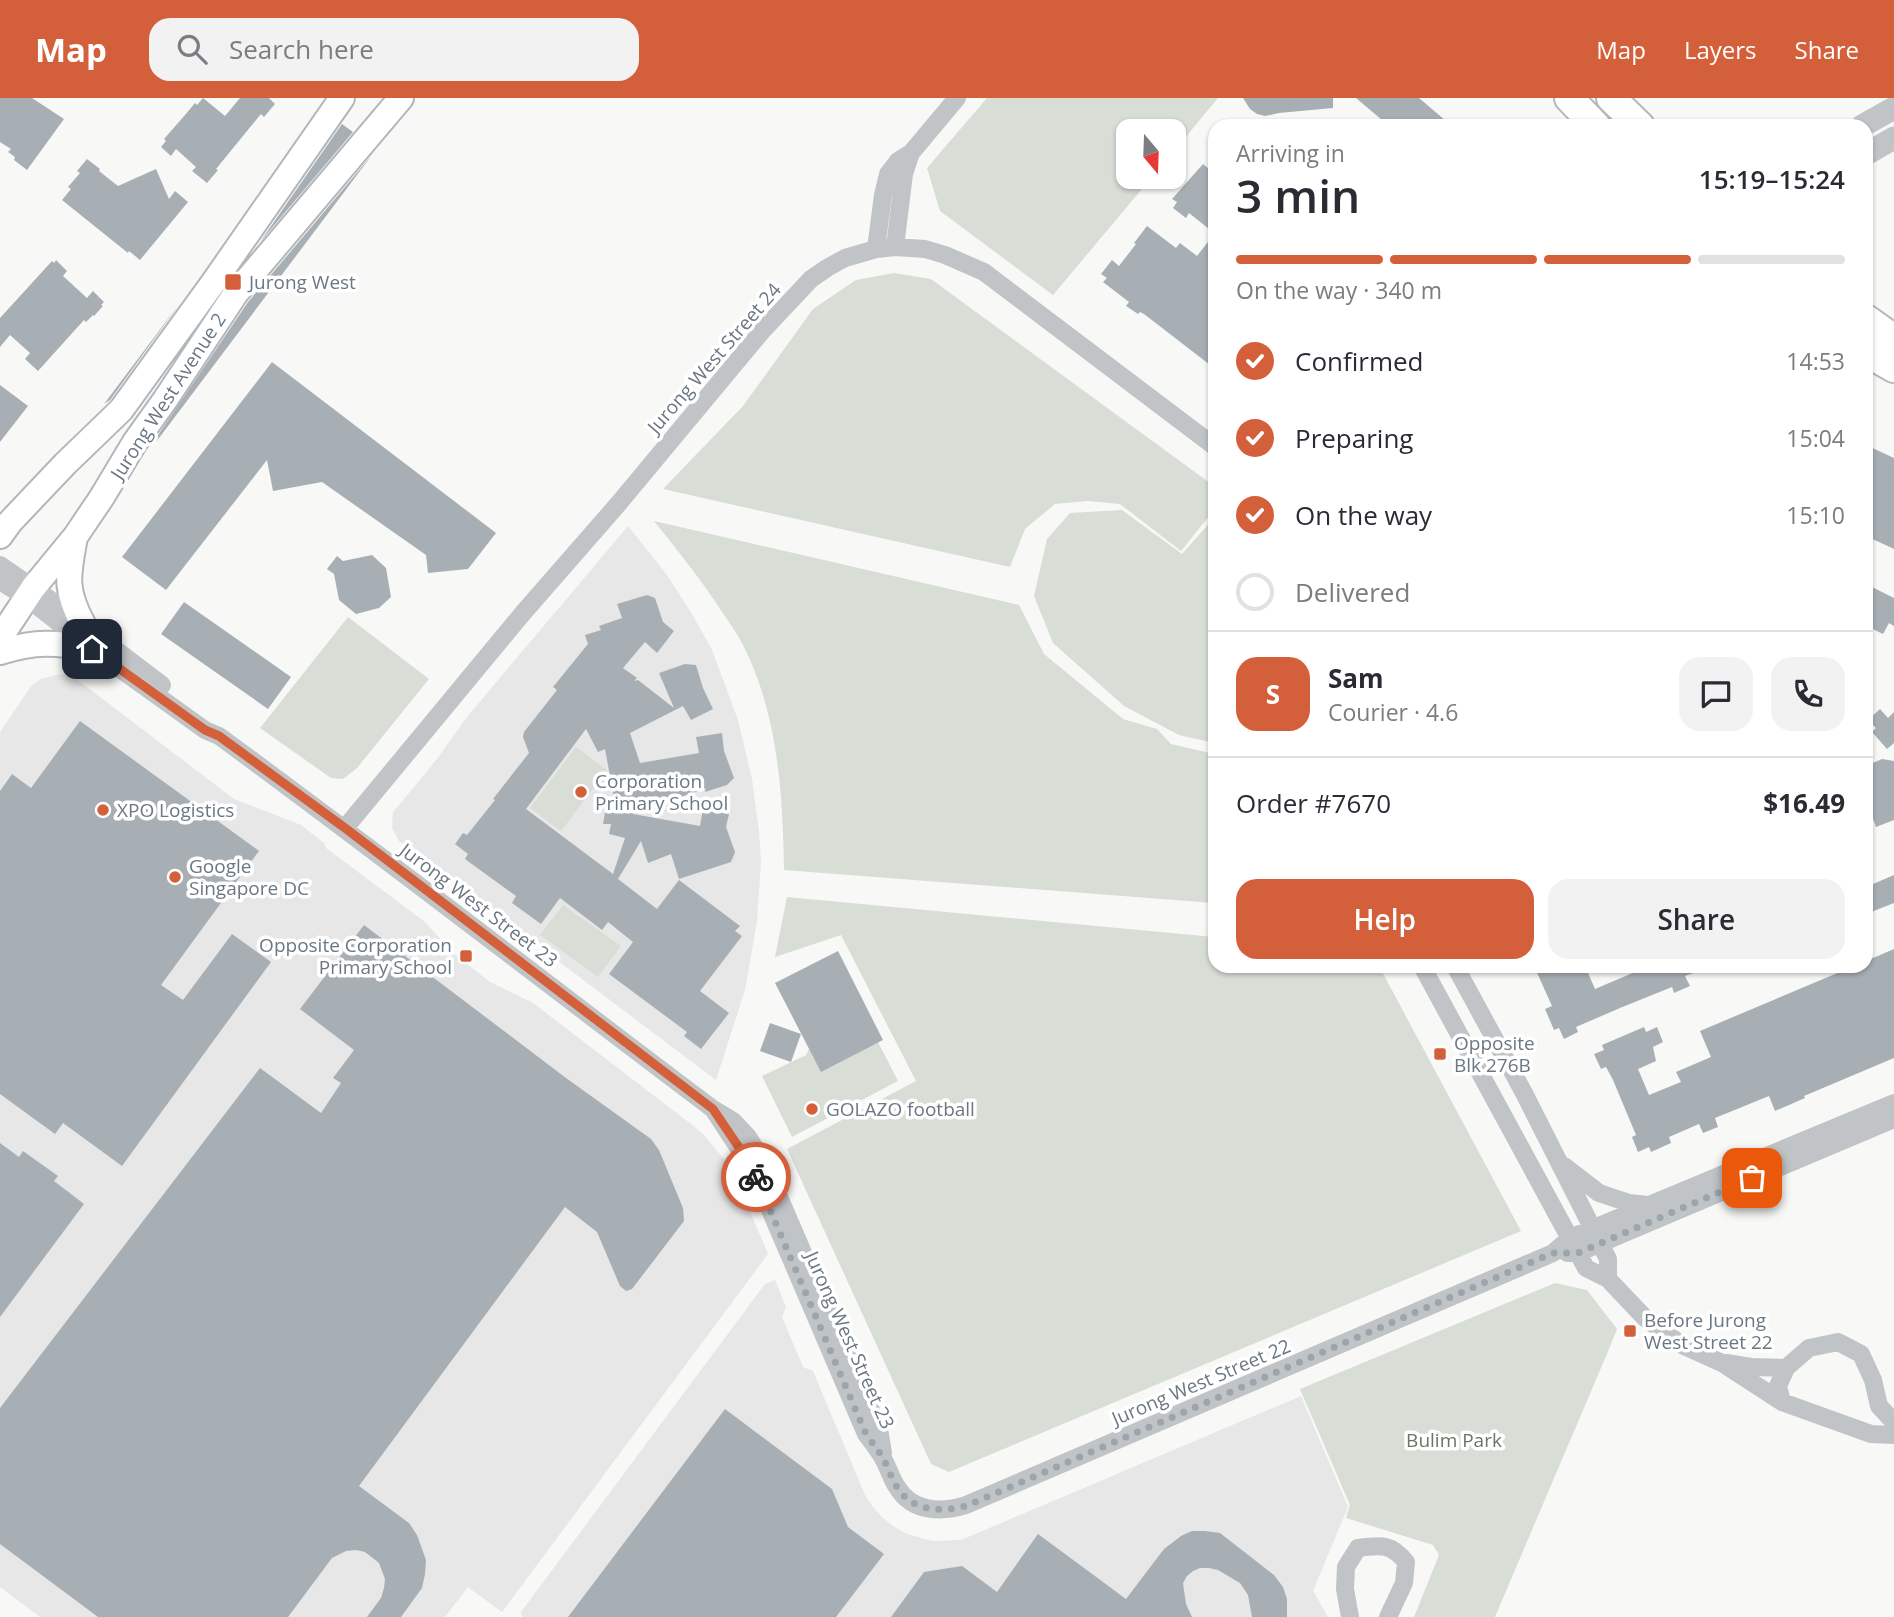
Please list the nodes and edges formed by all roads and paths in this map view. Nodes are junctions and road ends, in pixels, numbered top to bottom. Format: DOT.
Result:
graph roads {
  1 [pos="342,98"];
  2 [pos="401,98"];
  3 [pos="957,98"];
  4 [pos="1569,98"];
  5 [pos="1611,98"];
  6 [pos="1894,108"];
  7 [pos="1590,119"];
  8 [pos="1633,119"];
  9 [pos="1873,120"];
  10 [pos="1894,138"];
  11 [pos="1873,150"];
  12 [pos="911,153"];
  13 [pos="895,247"];
  14 [pos="876,249"];
  15 [pos="1873,324"];
  16 [pos="1894,339"];
  17 [pos="1873,356"];
  18 [pos="1894,368"];
  19 [pos="1208,441"];
  20 [pos="0,536"];
  21 [pos="75,537"];
  22 [pos="0,565"];
  23 [pos="0,581"];
  24 [pos="30,593"];
  25 [pos="83,624"];
  26 [pos="0,638"];
  27 [pos="92,649"];
  28 [pos="0,652"];
  29 [pos="219,736"];
  30 [pos="345,828"];
  31 [pos="1426,973"];
  32 [pos="1459,973"];
  33 [pos="1894,1103"];
  34 [pos="1894,1119"];
  35 [pos="1562,1164"];
  36 [pos="1652,1205"];
  37 [pos="1597,1236"];
  38 [pos="1574,1246"];
  39 [pos="1608,1279"];
  40 [pos="1722,1363"];
  41 [pos="1786,1368"];
  42 [pos="1782,1402"];
  43 [pos="1894,1422"];
  44 [pos="1894,1435"];
  45 [pos="884,1460"];
  46 [pos="1350,1617"];
  47 [pos="1388,1617"];
  1 -- 20 [label="main road, Jurong West Avenue 2"];
  2 -- 21 [label="main road, Jurong West Avenue 2"];
  3 -- 12 [label="street"];
  4 -- 7 [label="main road"];
  5 -- 8 [label="main road"];
  6 -- 9 [label="street"];
  10 -- 11 [label="street"];
  12 -- 13 [label="street"];
  12 -- 14 [label="street"];
  13 -- 14 [label="street, Jurong West Street 24"];
  13 -- 19 [label="street, Jurong West Street 24"];
  14 -- 30 [label="street, Jurong West Street 24"];
  15 -- 16 [label="main road"];
  17 -- 18 [label="main road"];
  21 -- 24 [label="main road, Jurong West Avenue 2"];
  21 -- 25 [label="main road"];
  22 -- 24 [label="street, Jurong West Street 23"];
  23 -- 24 [label="street, Jurong West Street 23"];
  24 -- 25 [label="street, Jurong West Street 23"];
  24 -- 26 [label="main road, Jurong West Avenue 2"];
  24 -- 27 [label="street, Jurong West Street 23"];
  25 -- 29 [label="street, Jurong West Street 23"];
  27 -- 28 [label="main road"];
  27 -- 29 [label="street, Jurong West Street 23"];
  29 -- 30 [label="street, Jurong West Street 23"];
  30 -- 45 [label="street, Jurong West Street 23"];
  31 -- 38 [label="street"];
  32 -- 35 [label="street"];
  33 -- 36 [label="street"];
  34 -- 37 [label="street"];
  35 -- 36 [label="street"];
  35 -- 37 [label="street"];
  36 -- 37 [label="street"];
  37 -- 38 [label="street, Jurong West Street 22"];
  37 -- 39 [label="street"];
  38 -- 39 [label="street"];
  38 -- 45 [label="street, Jurong West Street 22"];
  39 -- 40 [label="street"];
  40 -- 41 [label="street"];
  40 -- 42 [label="street"];
  41 -- 42 [label="street"];
  41 -- 43 [label="street"];
  42 -- 44 [label="street"];
  46 -- 47 [label="street"];
}
